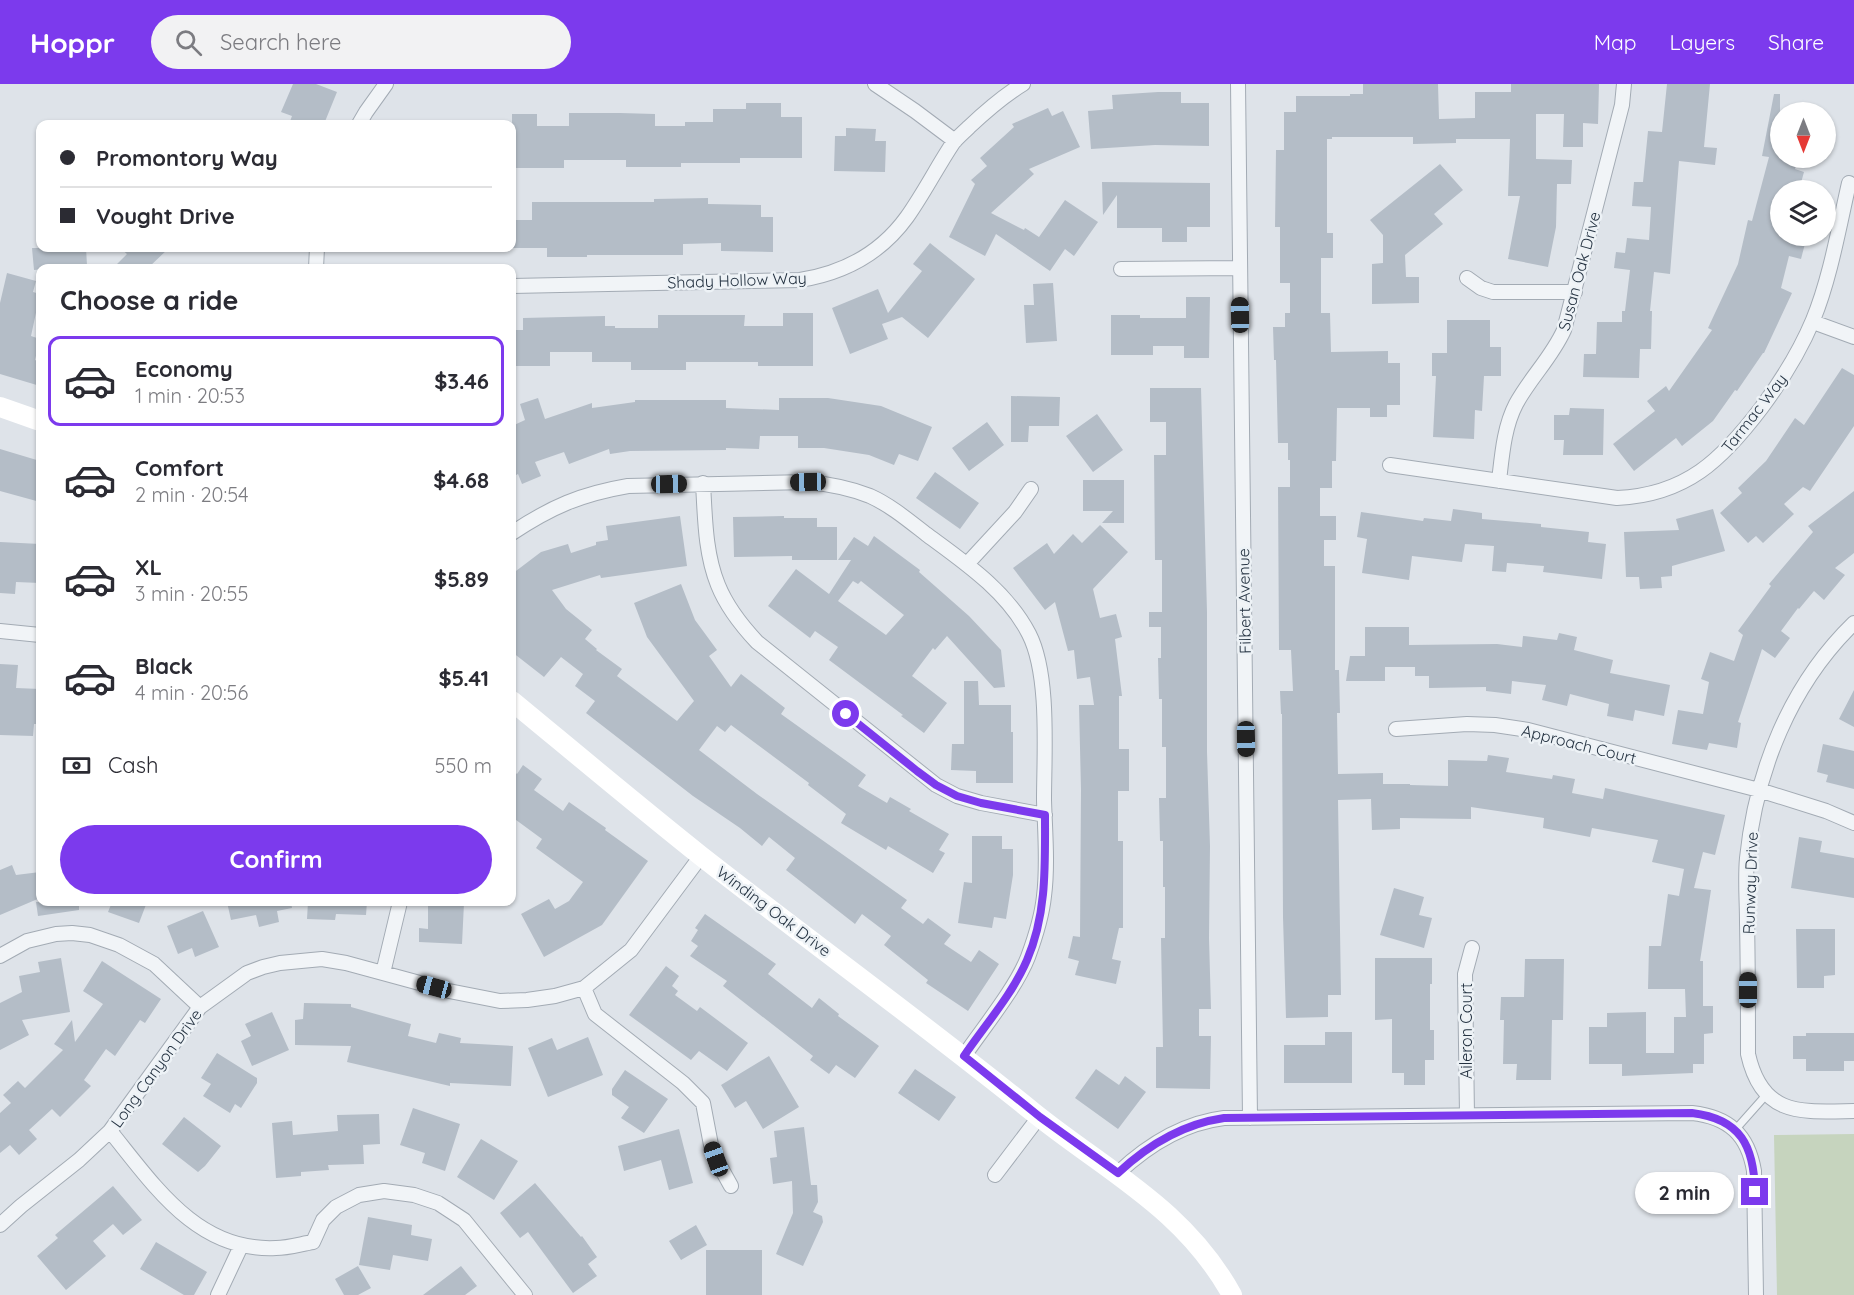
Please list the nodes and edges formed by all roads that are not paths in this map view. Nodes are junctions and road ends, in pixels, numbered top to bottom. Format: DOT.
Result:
graph roads {
  1 [pos="386,84"];
  2 [pos="875,84"];
  3 [pos="1023,84"];
  4 [pos="1238,84"];
  5 [pos="1624,84"];
  6 [pos="361,120"];
  7 [pos="955,141"];
  8 [pos="1850,183"];
  9 [pos="1240,267"];
  10 [pos="1121,269"];
  11 [pos="1467,278"];
  12 [pos="516,286"];
  13 [pos="1575,292"];
  14 [pos="1813,322"];
  15 [pos="1854,337"];
  16 [pos="0,407"];
  17 [pos="36,420"];
  18 [pos="1390,465"];
  19 [pos="1499,481"];
  20 [pos="703,483"];
  21 [pos="1031,489"];
  22 [pos="516,530"];
  23 [pos="967,564"];
  24 [pos="1854,623"];
  25 [pos="0,631"];
  26 [pos="36,635"];
  27 [pos="516,704"];
  28 [pos="1396,729"];
  29 [pos="1759,790"];
  30 [pos="1045,815"];
  31 [pos="1854,823"];
  32 [pos="701,856"];
  33 [pos="399,906"];
  34 [pos="1472,948"];
  35 [pos="0,956"];
  36 [pos="383,973"];
  37 [pos="584,988"];
  38 [pos="200,1006"];
  39 [pos="964,1056"];
  40 [pos="1767,1094"];
  41 [pos="1854,1111"];
  42 [pos="1467,1115"];
  43 [pos="1040,1117"];
  44 [pos="1250,1118"];
  45 [pos="1735,1130"];
  46 [pos="110,1131"];
  47 [pos="1118,1173"];
  48 [pos="995,1174"];
  49 [pos="731,1186"];
  50 [pos="0,1225"];
  51 [pos="242,1246"];
  52 [pos="218,1295"];
  53 [pos="525,1295"];
  54 [pos="1232,1295"];
  55 [pos="1756,1295"];
  1 -- 6 [label="street"];
  2 -- 7 [label="street"];
  3 -- 7 [label="street, Shady Hollow Way"];
  4 -- 9 [label="street, Filbert Avenue"];
  5 -- 13 [label="street, Susan Oak Drive"];
  7 -- 12 [label="street, Shady Hollow Way"];
  8 -- 14 [label="street, Tarmac Way"];
  9 -- 10 [label="street"];
  9 -- 44 [label="street, Filbert Avenue"];
  11 -- 13 [label="street"];
  13 -- 19 [label="street, Susan Oak Drive"];
  14 -- 15 [label="street"];
  14 -- 19 [label="street, Tarmac Way"];
  16 -- 17 [label="street"];
  18 -- 19 [label="street, Tarmac Way"];
  20 -- 22 [label="street"];
  20 -- 23 [label="street"];
  20 -- 30 [label="street"];
  21 -- 23 [label="street"];
  23 -- 30 [label="street"];
  24 -- 29 [label="street, Runway Drive"];
  25 -- 26 [label="street"];
  27 -- 32 [label="street, Winding Oak Drive"];
  28 -- 29 [label="street, Approach Court"];
  29 -- 31 [label="street, Approach Court"];
  29 -- 40 [label="street, Runway Drive"];
  30 -- 39 [label="street"];
  32 -- 37 [label="street, Long Canyon Drive"];
  32 -- 39 [label="street, Winding Oak Drive"];
  33 -- 36 [label="street"];
  34 -- 42 [label="street, Aileron Court"];
  35 -- 38 [label="street"];
  36 -- 37 [label="street, Long Canyon Drive"];
  36 -- 38 [label="street, Long Canyon Drive"];
  37 -- 49 [label="street"];
  38 -- 46 [label="street, Long Canyon Drive"];
  39 -- 43 [label="street, Winding Oak Drive"];
  40 -- 41 [label="street"];
  40 -- 45 [label="lane"];
  42 -- 44 [label="street"];
  42 -- 45 [label="street"];
  43 -- 47 [label="street, Winding Oak Drive"];
  43 -- 48 [label="street"];
  44 -- 47 [label="street"];
  45 -- 55 [label="street"];
  46 -- 50 [label="street, Long Canyon Drive"];
  46 -- 51 [label="street"];
  47 -- 54 [label="street, Winding Oak Drive"];
  51 -- 52 [label="street"];
  51 -- 53 [label="street"];
}
